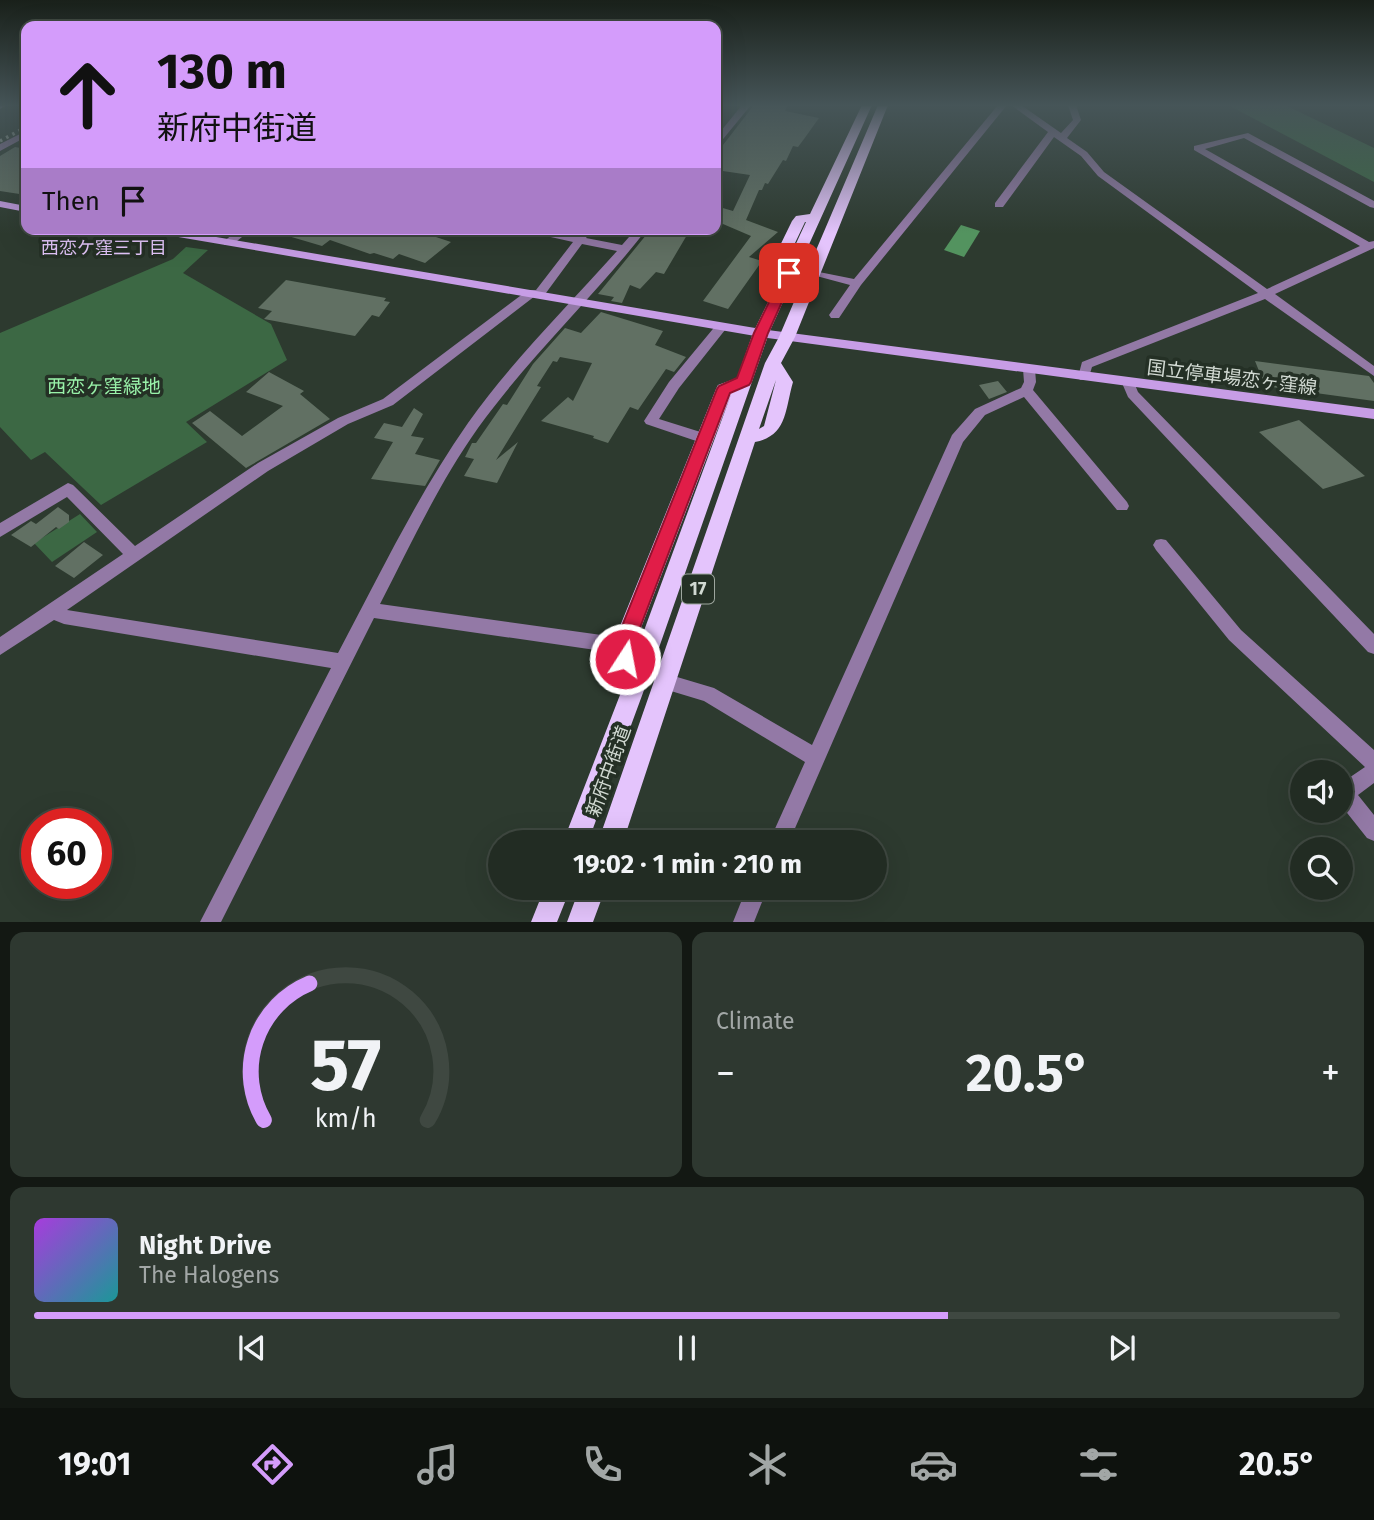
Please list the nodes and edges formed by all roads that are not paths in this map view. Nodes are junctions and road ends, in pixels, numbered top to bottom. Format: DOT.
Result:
graph roads {
  1 [pos="847,148"];
  2 [pos="865,148"];
  3 [pos="968,148"];
  4 [pos="1046,148"];
  5 [pos="1075,148"];
  6 [pos="1197,148"];
  7 [pos="1269,148"];
  8 [pos="857,167"];
  9 [pos="0,205"];
  10 [pos="999,205"];
  11 [pos="1374,205"];
  12 [pos="21,208"];
  13 [pos="183,235"];
  14 [pos="239,235"];
  15 [pos="550,235"];
  16 [pos="584,235"];
  17 [pos="637,235"];
  18 [pos="581,241"];
  19 [pos="228,243"];
  20 [pos="1371,245"];
  21 [pos="625,249"];
  22 [pos="813,272"];
  23 [pos="857,283"];
  24 [pos="536,294"];
  25 [pos="1266,294"];
  26 [pos="580,301"];
  27 [pos="835,315"];
  28 [pos="722,327"];
  29 [pos="761,333"];
  30 [pos="787,337"];
  31 [pos="1029,369"];
  32 [pos="1374,372"];
  33 [pos="1084,377"];
  34 [pos="743,382"];
  35 [pos="1128,383"];
  36 [pos="1026,391"];
  37 [pos="1374,414"];
  38 [pos="705,439"];
  39 [pos="1122,506"];
  40 [pos="0,531"];
  41 [pos="1161,545"];
  42 [pos="133,554"];
  43 [pos="52,610"];
  44 [pos="368,610"];
  45 [pos="623,646"];
  46 [pos="1374,646"];
  47 [pos="0,647"];
  48 [pos="342,662"];
  49 [pos="636,682"];
  50 [pos="667,682"];
  51 [pos="816,758"];
  52 [pos="1374,763"];
  53 [pos="1374,772"];
  54 [pos="580,830"];
  55 [pos="614,830"];
  56 [pos="784,830"];
  57 [pos="1374,831"];
  58 [pos="553,900"];
  59 [pos="588,900"];
  60 [pos="752,900"];
  61 [pos="210,922"];
  62 [pos="544,922"];
  63 [pos="580,922"];
  64 [pos="743,922"];
  1 -- 29 [label="main road, 新府中街道 / 17"];
  2 -- 8 [label="main road, 新府中街道 / 17"];
  3 -- 23 [label="street"];
  4 -- 10 [label="street"];
  5 -- 25 [label="street"];
  6 -- 20 [label="street"];
  7 -- 11 [label="street"];
  8 -- 22 [label="main road, 新府中街道 / 17"];
  8 -- 29 [label="main road, 新府中街道 / 17"];
  9 -- 12 [label="street"];
  13 -- 19 [label="street, 国立停車場恋ヶ窪線"];
  14 -- 19 [label="street"];
  15 -- 18 [label="street"];
  16 -- 18 [label="street"];
  17 -- 21 [label="street"];
  18 -- 21 [label="street"];
  18 -- 24 [label="street"];
  19 -- 24 [label="street, 国立停車場恋ヶ窪線"];
  20 -- 25 [label="street"];
  21 -- 26 [label="street"];
  22 -- 23 [label="street"];
  22 -- 30 [label="main road, 新府中街道 / 17"];
  23 -- 27 [label="street"];
  24 -- 26 [label="street, 国立停車場恋ヶ窪線"];
  24 -- 42 [label="street"];
  25 -- 32 [label="street"];
  25 -- 33 [label="street"];
  26 -- 28 [label="street, 国立停車場恋ヶ窪線"];
  26 -- 44 [label="street"];
  28 -- 29 [label="street, 国立停車場恋ヶ窪線"];
  28 -- 38 [label="street"];
  29 -- 30 [label="street, 国立停車場恋ヶ窪線"];
  29 -- 34 [label="main road, 新府中街道 / 17"];
  30 -- 31 [label="street, 国立停車場恋ヶ窪線"];
  30 -- 50 [label="main road, 新府中街道 / 17"];
  31 -- 33 [label="street, 国立停車場恋ヶ窪線"];
  31 -- 36 [label="street"];
  33 -- 35 [label="street, 国立停車場恋ヶ窪線"];
  34 -- 38 [label="main road"];
  34 -- 49 [label="main road, 新府中街道 / 17"];
  35 -- 37 [label="street, 国立停車場恋ヶ窪線"];
  35 -- 46 [label="street"];
  36 -- 39 [label="street"];
  36 -- 51 [label="street"];
  38 -- 45 [label="main road"];
  40 -- 42 [label="street"];
  41 -- 52 [label="street"];
  42 -- 43 [label="street"];
  43 -- 47 [label="street"];
  43 -- 48 [label="street"];
  44 -- 45 [label="street"];
  44 -- 48 [label="street"];
  45 -- 49 [label="main road"];
  48 -- 61 [label="street"];
  49 -- 54 [label="main road, 新府中街道 / 17"];
  50 -- 51 [label="street"];
  50 -- 55 [label="main road, 新府中街道 / 17"];
  51 -- 56 [label="street"];
  53 -- 57 [label="street"];
  58 -- 62 [label="main road"];
  59 -- 63 [label="main road"];
  60 -- 64 [label="street"];
}
